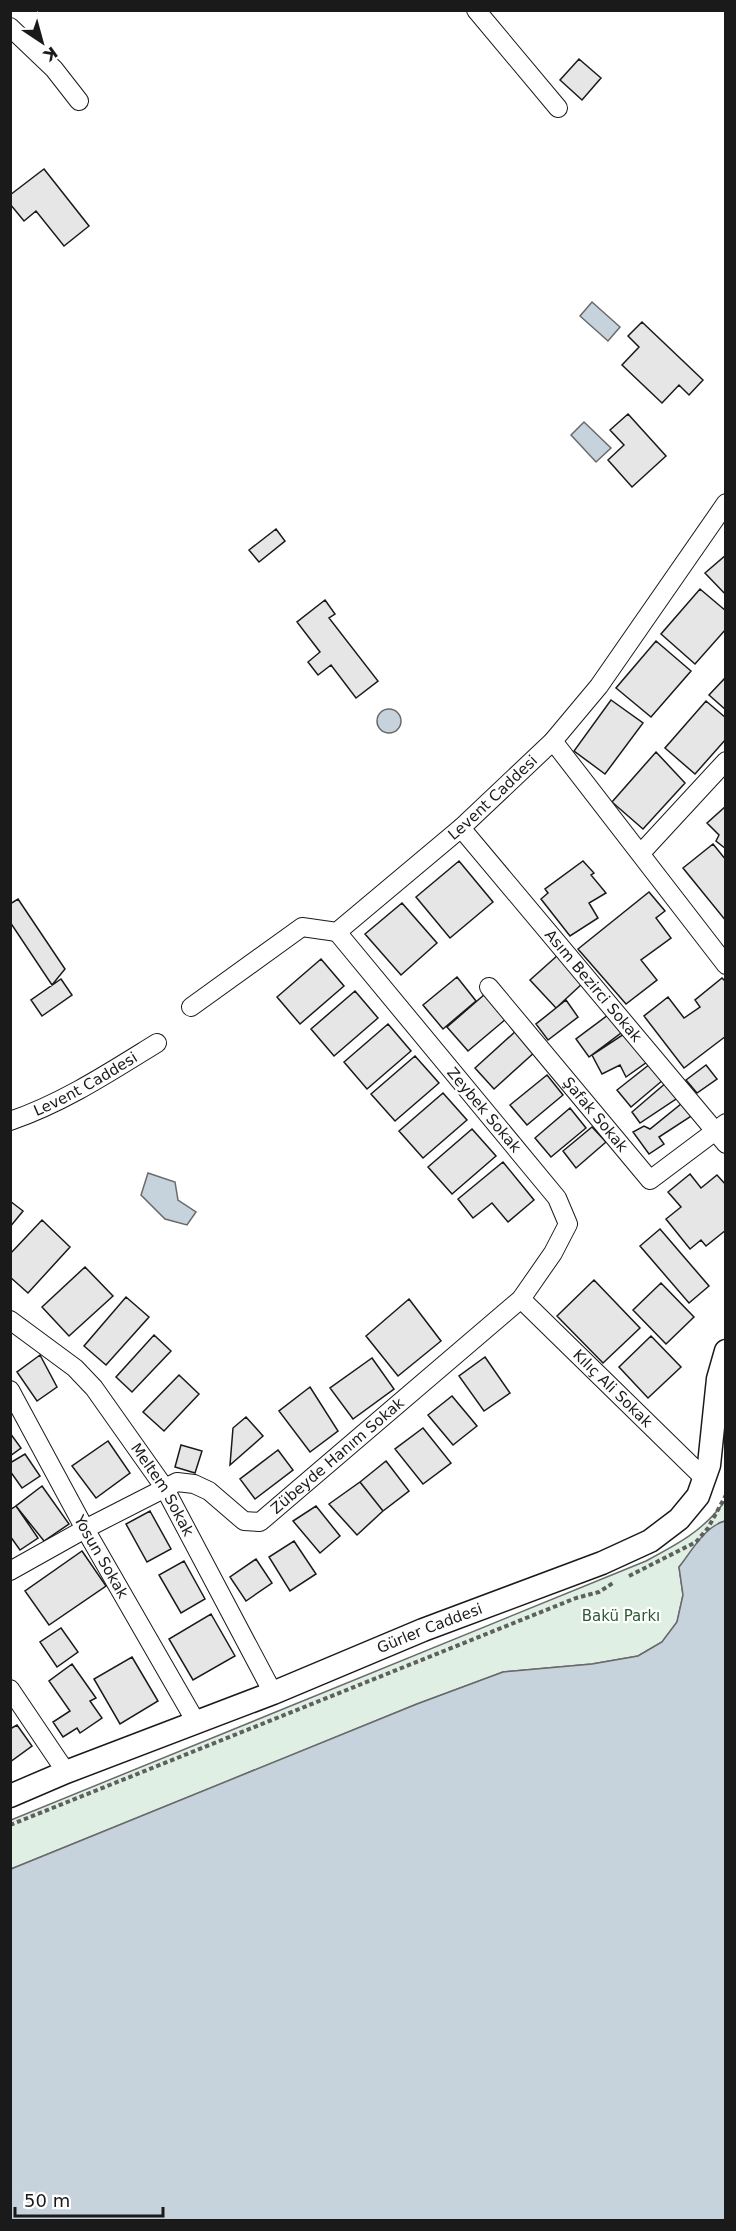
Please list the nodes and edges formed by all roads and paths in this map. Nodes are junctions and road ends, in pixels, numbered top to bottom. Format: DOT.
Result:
graph roads {
  1 [pos="477,10"];
  2 [pos="10,27"];
  3 [pos="79,101"];
  4 [pos="558,108"];
  5 [pos="726,503"];
  6 [pos="553,741"];
  7 [pos="726,761"];
  8 [pos="461,828"];
  9 [pos="641,853"];
  10 [pos="337,932"];
  11 [pos="726,965"];
  12 [pos="489,987"];
  13 [pos="191,1007"];
  14 [pos="157,1044"];
  15 [pos="10,1121"];
  16 [pos="722,1132"];
  17 [pos="521,1299"];
  18 [pos="12,1323"];
  19 [pos="726,1351"];
  20 [pos="10,1390"];
  21 [pos="704,1478"];
  22 [pos="164,1487"];
  23 [pos="726,1495"];
  24 [pos="86,1529"];
  25 [pos="10,1571"];
  26 [pos="10,1689"];
  27 [pos="273,1693"];
  28 [pos="196,1722"];
  29 [pos="66,1772"];
  30 [pos="10,1796"];
  31 [pos="10,1825"];
  1 -- 4 [label="street"];
  2 -- 3 [label="street"];
  5 -- 6 [label="street, Levent Caddesi"];
  6 -- 8 [label="street, Levent Caddesi"];
  6 -- 9 [label="street"];
  7 -- 9 [label="street"];
  8 -- 10 [label="street, Levent Caddesi"];
  8 -- 16 [label="street, Asım Bezirci Sokak"];
  9 -- 11 [label="street"];
  10 -- 13 [label="street"];
  10 -- 17 [label="street, Zeybek Sokak"];
  12 -- 16 [label="street, Şafak Sokak"];
  14 -- 15 [label="street, Levent Caddesi"];
  17 -- 21 [label="street, Kılıç Ali Sokak"];
  17 -- 22 [label="street, Zübeyde Hanım Sokak"];
  18 -- 22 [label="street, Meltem Sokak"];
  19 -- 21 [label="street, Gürler Caddesi"];
  20 -- 24 [label="street, Yosun Sokak"];
  21 -- 27 [label="street, Gürler Caddesi"];
  22 -- 24 [label="street, Zübeyde Hanım Sokak"];
  22 -- 27 [label="street, Meltem Sokak"];
  23 -- 31 [label="path"];
  24 -- 25 [label="street, Zübeyde Hanım Sokak"];
  24 -- 28 [label="street, Yosun Sokak"];
  26 -- 29 [label="street"];
  27 -- 28 [label="street, Gürler Caddesi"];
  28 -- 29 [label="street, Gürler Caddesi"];
  29 -- 30 [label="street, Gürler Caddesi"];
}
